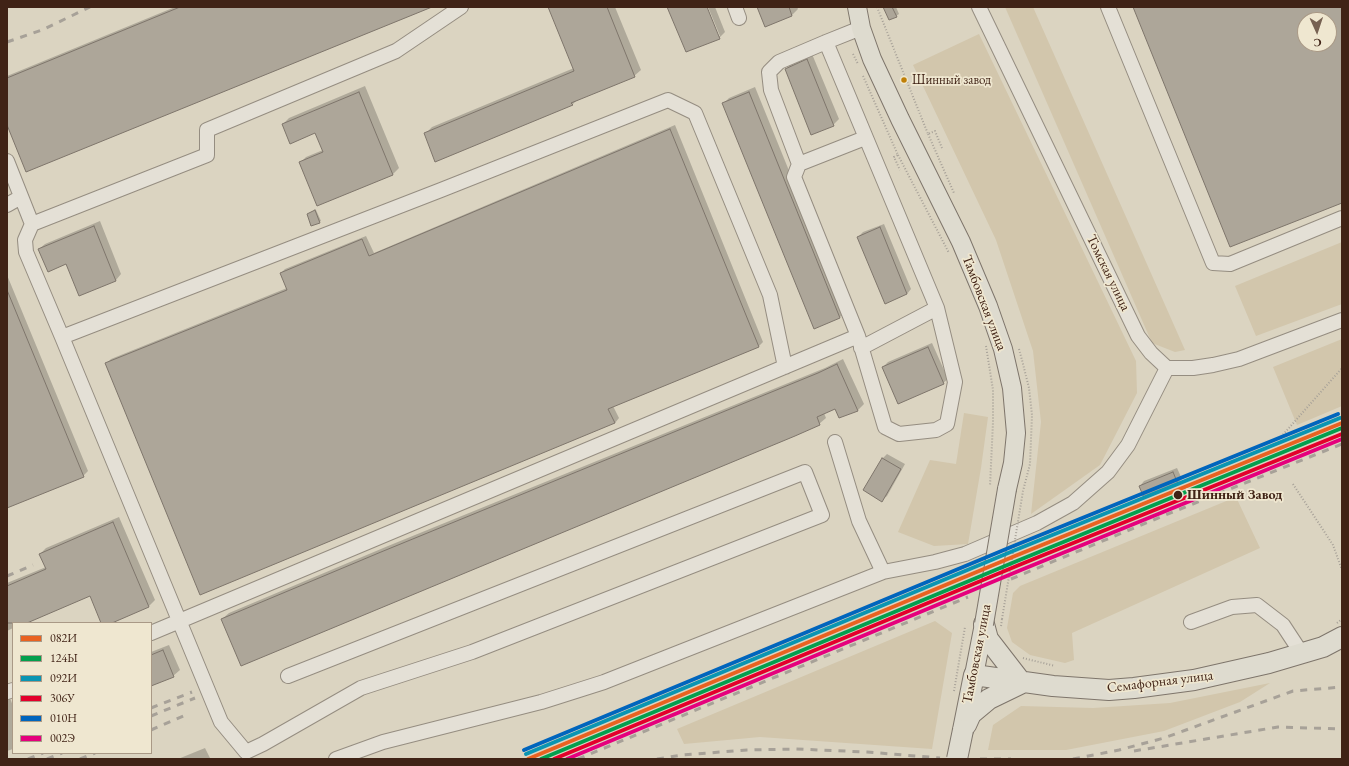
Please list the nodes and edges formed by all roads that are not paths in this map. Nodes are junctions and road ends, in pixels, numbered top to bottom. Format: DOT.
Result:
graph roads {
  1 [pos="461,7"];
  2 [pos="857,7"];
  3 [pos="979,7"];
  4 [pos="1108,7"];
  5 [pos="861,28"];
  6 [pos="826,42"];
  7 [pos="865,138"];
  8 [pos="7,161"];
  9 [pos="799,164"];
  10 [pos="21,197"];
  11 [pos="7,205"];
  12 [pos="1342,218"];
  13 [pos="32,224"];
  14 [pos="937,308"];
  15 [pos="1342,320"];
  16 [pos="62,337"];
  17 [pos="860,342"];
  18 [pos="785,366"];
  19 [pos="1167,368"];
  20 [pos="835,442"];
  21 [pos="883,572"];
  22 [pos="179,621"];
  23 [pos="1191,622"];
  24 [pos="983,624"];
  25 [pos="152,633"];
  26 [pos="1342,637"];
  27 [pos="1302,654"];
  28 [pos="974,675"];
  29 [pos="288,676"];
  30 [pos="1022,683"];
  31 [pos="963,730"];
  32 [pos="249,756"];
  33 [pos="336,759"];
  34 [pos="957,759"];
  1 -- 13 [label="street"];
  2 -- 5 [label="main road, Тамбовская улица"];
  3 -- 19 [label="street, Томская улица"];
  4 -- 12 [label="street"];
  5 -- 6 [label="street"];
  5 -- 24 [label="main road, Тамбовская улица, bridge"];
  6 -- 7 [label="street"];
  6 -- 9 [label="street"];
  7 -- 9 [label="street"];
  7 -- 14 [label="street"];
  8 -- 10 [label="street"];
  9 -- 17 [label="street"];
  10 -- 11 [label="street"];
  10 -- 13 [label="street"];
  13 -- 16 [label="street"];
  14 -- 17 [label="street"];
  14 -- 17 [label="street"];
  15 -- 19 [label="street"];
  16 -- 18 [label="street"];
  16 -- 22 [label="street"];
  17 -- 18 [label="street"];
  18 -- 22 [label="street"];
  19 -- 21 [label="street"];
  20 -- 21 [label="street"];
  21 -- 33 [label="street"];
  22 -- 25 [label="street"];
  22 -- 32 [label="street"];
  23 -- 27 [label="street"];
  24 -- 28 [label="main road, Тамбовская улица"];
  24 -- 30 [label="highway"];
  26 -- 27 [label="highway, Семафорная улица"];
  27 -- 30 [label="highway, Семафорная улица"];
  28 -- 30 [label="highway, Семафорная улица"];
  28 -- 31 [label="highway, Тамбовская улица"];
  29 -- 32 [label="street"];
  30 -- 31 [label="highway"];
  31 -- 34 [label="highway, Тамбовская улица, bridge"];
}
